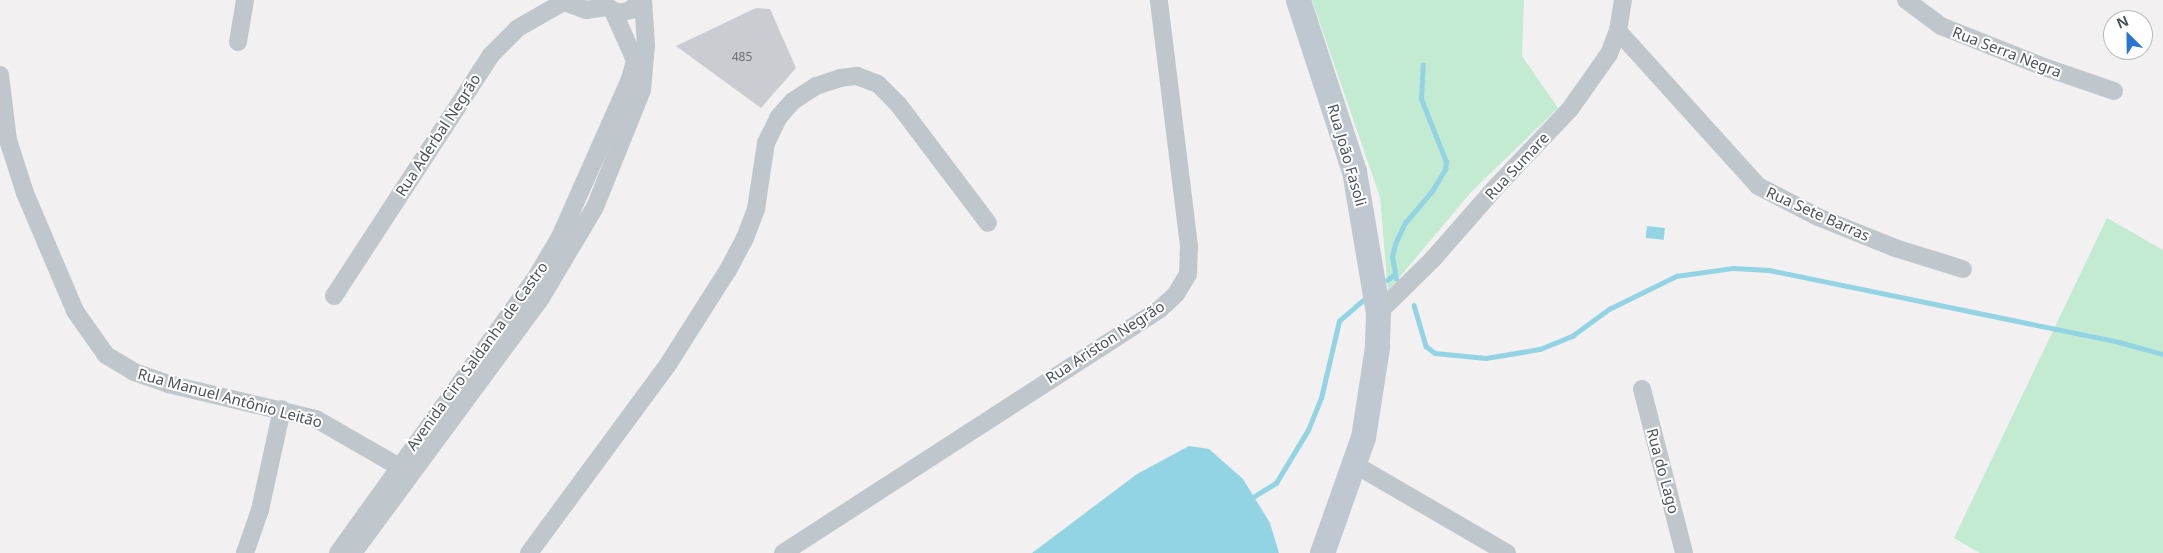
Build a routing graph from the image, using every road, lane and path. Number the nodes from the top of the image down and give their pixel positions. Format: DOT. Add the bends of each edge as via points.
graph roads {
  1 [pos="245,0"];
  2 [pos="642,0"];
  3 [pos="1158,0"];
  4 [pos="1298,0"];
  5 [pos="1623,0"];
  6 [pos="1906,0"];
  7 [pos="566,1"];
  8 [pos="608,6"];
  9 [pos="1618,31"];
  10 [pos="238,42"];
  11 [pos="0,75"];
  12 [pos="2114,91"];
  13 [pos="604,143"];
  14 [pos="621,149"];
  15 [pos="988,223"];
  16 [pos="1963,269"];
  17 [pos="334,296"];
  18 [pos="1378,313"];
  19 [pos="1642,389"];
  20 [pos="282,409"];
  21 [pos="1354,464"];
  22 [pos="405,469"];
  23 [pos="245,553"];
  24 [pos="338,553"];
  25 [pos="353,553"];
  26 [pos="529,553"];
  27 [pos="783,553"];
  28 [pos="1322,553"];
  29 [pos="1507,553"];
  30 [pos="1684,553"];
  1 -- 10 [label="street"];
  2 -- 8 [label="street" via="632,10"];
  2 -- 14 [label="street, Avenida Ciro Saldanha de Castro" via="646,60 642,90"];
  3 -- 27 [label="street, Rua Ariston Negrão" via="1189,246 1188,274 1176,294 1160,309"];
  4 -- 18 [label="main road, Rua João Fasoli" via="1354,171"];
  5 -- 9 [label="street, Rua Sumare"];
  6 -- 12 [label="street, Rua Serra Negra" via="1941,26"];
  7 -- 8 [label="street" via="586,10"];
  7 -- 17 [label="street, Rua Aderbal Negrão" via="518,28 491,55"];
  8 -- 13 [label="street, Avenida Ciro Saldanha de Castro" via="634,60 630,79"];
  9 -- 16 [label="street, Rua Sete Barras" via="1758,186 1809,212 1895,248"];
  9 -- 18 [label="street, Rua Sumare" via="1609,54 1570,110 1433,259"];
  11 -- 20 [label="street, Rua Manuel Antônio Leitão" via="8,140 25,193 62,282 92,339 106,355 134,372 168,384"];
  13 -- 14 [label="street"];
  13 -- 22 [label="street, Avenida Ciro Saldanha de Castro" via="560,237 535,279"];
  14 -- 22 [label="street, Avenida Ciro Saldanha de Castro" via="595,206 558,273"];
  15 -- 26 [label="street" via="898,104 878,84 857,76 840,78 816,86 793,100 778,118 766,143 756,209 728,270 667,366"];
  18 -- 21 [label="main road, Rua João Fasoli" via="1373,379 1363,437"];
  19 -- 30 [label="street, Rua do Lago"];
  20 -- 22 [label="street, Rua Manuel Antônio Leitão" via="316,419"];
  20 -- 23 [label="street" via="260,510"];
  21 -- 28 [label="main road, Rua João Fasoli"];
  21 -- 29 [label="street"];
  22 -- 24 [label="street, Avenida Ciro Saldanha de Castro"];
  22 -- 25 [label="street, Avenida Ciro Saldanha de Castro"];
}
